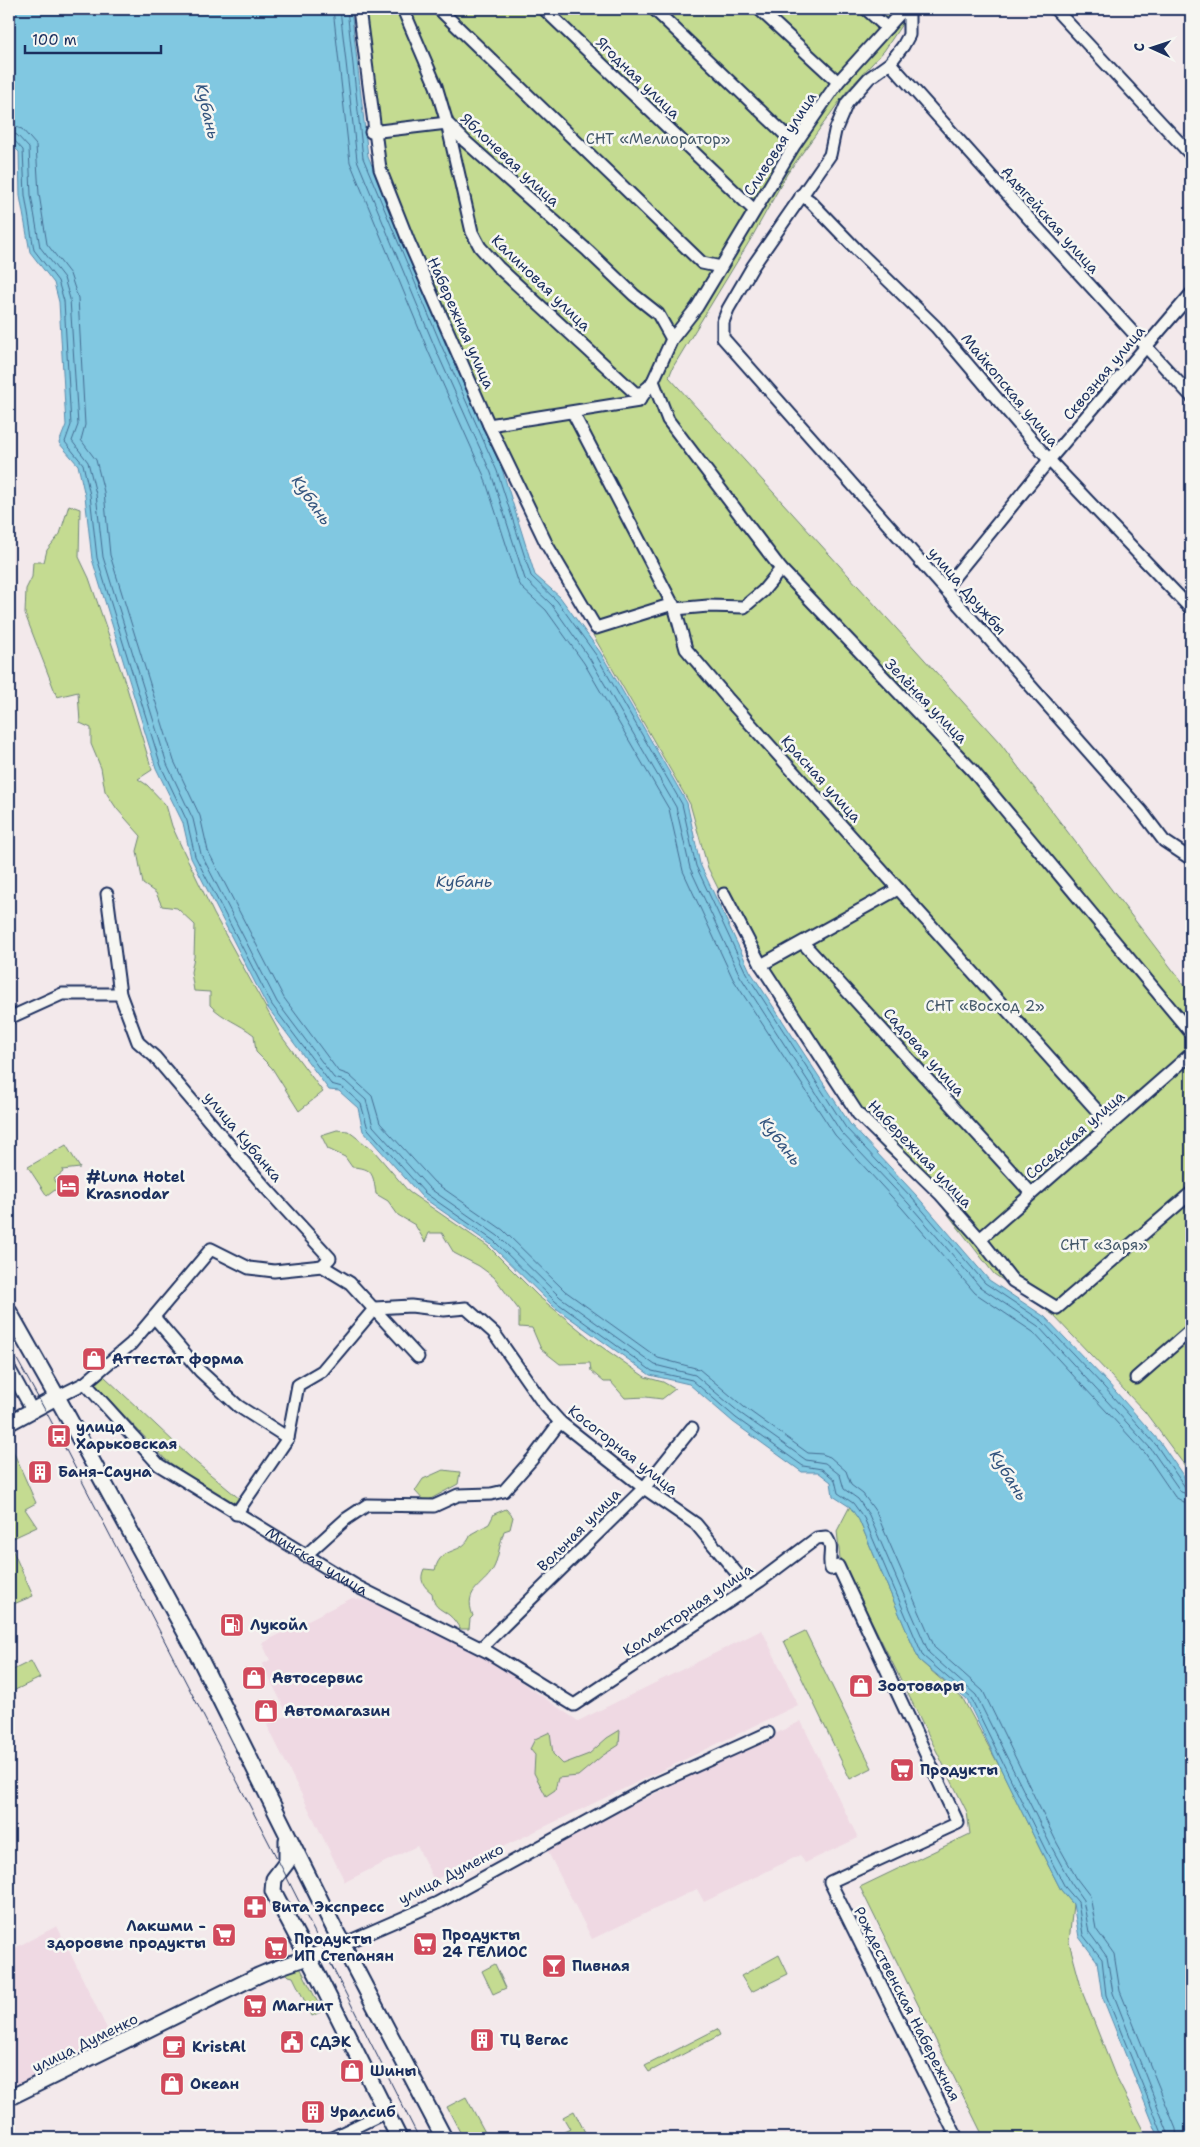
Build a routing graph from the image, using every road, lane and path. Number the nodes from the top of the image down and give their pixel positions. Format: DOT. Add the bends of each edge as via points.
graph roads {
  1 [pos="359,9"];
  2 [pos="403,9"];
  3 [pos="439,9"];
  4 [pos="544,9"];
  5 [pos="654,9"];
  6 [pos="759,9"];
  7 [pos="866,9"];
  8 [pos="904,9"];
  9 [pos="909,9"];
  10 [pos="1055,9"];
  11 [pos="887,28"];
  12 [pos="890,63"];
  13 [pos="838,82"];
  14 [pos="447,123"];
  15 [pos="373,132"];
  16 [pos="795,144"];
  17 [pos="1191,155"];
  18 [pos="801,195"];
  19 [pos="754,210"];
  20 [pos="721,267"];
  21 [pos="1191,294"];
  22 [pos="672,339"];
  23 [pos="1146,346"];
  24 [pos="653,381"];
  25 [pos="1191,396"];
  26 [pos="572,412"];
  27 [pos="489,425"];
  28 [pos="1049,460"];
  29 [pos="781,569"];
  30 [pos="945,588"];
  31 [pos="674,606"];
  32 [pos="1191,609"];
  33 [pos="1191,858"];
  34 [pos="898,889"];
  35 [pos="107,894"];
  36 [pos="724,894"];
  37 [pos="804,943"];
  38 [pos="761,965"];
  39 [pos="120,994"];
  40 [pos="9,1018"];
  41 [pos="1191,1033"];
  42 [pos="1191,1054"];
  43 [pos="1110,1125"];
  44 [pos="1031,1193"];
  45 [pos="1191,1193"];
  46 [pos="980,1239"];
  47 [pos="322,1266"];
  48 [pos="374,1308"];
  49 [pos="9,1312"];
  50 [pos="154,1317"];
  51 [pos="1191,1330"];
  52 [pos="418,1357"];
  53 [pos="9,1368"];
  54 [pos="1136,1378"];
  55 [pos="85,1383"];
  56 [pos="57,1397"];
  57 [pos="32,1410"];
  58 [pos="560,1422"];
  59 [pos="9,1423"];
  60 [pos="692,1428"];
  61 [pos="288,1438"];
  62 [pos="644,1488"];
  63 [pos="236,1514"];
  64 [pos="305,1556"];
  65 [pos="749,1588"];
  66 [pos="481,1648"];
  67 [pos="574,1705"];
  68 [pos="768,1733"];
  69 [pos="283,1824"];
  70 [pos="282,1868"];
  71 [pos="830,1882"];
  72 [pos="316,1892"];
  73 [pos="343,1944"];
  74 [pos="308,1957"];
  75 [pos="9,2098"];
  76 [pos="386,2112"];
  77 [pos="332,2138"];
  78 [pos="399,2138"];
  79 [pos="444,2138"];
  80 [pos="957,2138"];
  1 -- 15 [label="street, Набережная улица"];
  2 -- 14 [label="street, Калиновая улица" via="436,86"];
  3 -- 20 [label="street" via="702,263"];
  4 -- 19 [label="street, Ягодная улица"];
  5 -- 16 [label="street"];
  6 -- 13 [label="street"];
  7 -- 11 [label="street"];
  8 -- 11 [label="street, Сливовая улица"];
  9 -- 12 [label="street" via="909,35"];
  10 -- 17 [label="street"];
  11 -- 13 [label="street, Сливовая улица"];
  12 -- 18 [label="street" via="869,78 847,103 835,131 830,155"];
  12 -- 23 [label="street, Адыгейская улица"];
  13 -- 16 [label="street, Сливовая улица"];
  14 -- 15 [label="street, Яблоневая улица"];
  14 -- 22 [label="street, Яблоневая улица" via="658,314"];
  14 -- 24 [label="street, Калиновая улица" via="472,232 480,247 635,393 642,393"];
  15 -- 27 [label="street, Набережная улица" via="380,169 408,240"];
  16 -- 19 [label="street, Сливовая улица"];
  18 -- 28 [label="street, Майкопская улица" via="936,326"];
  18 -- 30 [label="street, улица Дружбы" via="728,310 723,322 723,338"];
  19 -- 20 [label="street, Сливовая улица"];
  20 -- 22 [label="street, Сливовая улица" via="697,307"];
  21 -- 23 [label="street, Сквозная улица"];
  22 -- 24 [label="street, Сливовая улица"];
  23 -- 25 [label="street, Адыгейская улица"];
  23 -- 28 [label="street, Сквозная улица"];
  24 -- 26 [label="street" via="639,400"];
  24 -- 29 [label="street, Зелёная улица" via="668,420"];
  26 -- 27 [label="street"];
  26 -- 31 [label="street, Красная улица"];
  27 -- 31 [label="street, Набережная улица" via="547,545 596,628"];
  28 -- 30 [label="street, Сквозная улица"];
  28 -- 32 [label="street, Майкопская улица"];
  29 -- 31 [label="street" via="744,607"];
  29 -- 41 [label="street, Зелёная улица" via="973,771"];
  30 -- 33 [label="street, улица Дружбы" via="1142,812 1164,842"];
  31 -- 34 [label="street, Красная улица" via="686,649"];
  34 -- 37 [label="street"];
  34 -- 43 [label="street, Красная улица"];
  35 -- 39 [label="street, улица Кубанка"];
  36 -- 38 [label="street, Набережная улица"];
  37 -- 38 [label="street"];
  37 -- 44 [label="street, Садовая улица"];
  38 -- 46 [label="street, Набережная улица" via="858,1114 941,1195"];
  39 -- 40 [label="street" via="62,994"];
  39 -- 47 [label="street, улица Кубанка" via="138,1042 330,1258"];
  42 -- 43 [label="street, Соседская улица"];
  43 -- 44 [label="street, Соседская улица"];
  44 -- 46 [label="street, Соседская улица"];
  45 -- 46 [label="street, Набережная улица" via="1057,1308 1014,1281"];
  47 -- 48 [label="street" via="350,1283"];
  47 -- 50 [label="street" via="274,1271 249,1268 211,1249"];
  48 -- 52 [label="street"];
  48 -- 58 [label="street, Косогорная улица" via="466,1308 494,1333"];
  48 -- 61 [label="street" via="322,1371 298,1384"];
  49 -- 56 [label="main road"];
  50 -- 55 [label="street" via="131,1344"];
  50 -- 61 [label="street" via="200,1371 238,1406"];
  51 -- 54 [label="street"];
  53 -- 57 [label="street"];
  55 -- 56 [label="street"];
  55 -- 63 [label="street, Минская улица" via="159,1465"];
  56 -- 57 [label="street"];
  56 -- 69 [label="main road" via="197,1653"];
  57 -- 59 [label="street"];
  58 -- 62 [label="street, Косогорная улица"];
  58 -- 64 [label="street" via="504,1491 458,1495 434,1506 367,1505 346,1519"];
  60 -- 62 [label="street, Вольная улица"];
  61 -- 63 [label="street"];
  62 -- 65 [label="street, Косогорная улица" via="696,1524"];
  62 -- 66 [label="street, Вольная улица"];
  63 -- 64 [label="street, Минская улица"];
  64 -- 66 [label="street, Минская улица" via="358,1587"];
  65 -- 67 [label="street, Коллекторная улица"];
  65 -- 71 [label="street, Коллекторная улица" via="817,1538 826,1537 830,1541 828,1562 831,1569 838,1566 958,1823"];
  66 -- 67 [label="street, Минская улица"];
  68 -- 73 [label="street, улица Думенко" via="651,1786 437,1903"];
  69 -- 70 [label="main road" via="289,1856"];
  69 -- 72 [label="main road"];
  70 -- 72 [label="main road" via="297,1870"];
  70 -- 74 [label="main road" via="274,1879 273,1891"];
  71 -- 80 [label="street, Рождественская Набережная"];
  72 -- 73 [label="main road"];
  73 -- 74 [label="street, улица Думенко"];
  73 -- 79 [label="main road"];
  74 -- 75 [label="street, улица Думенко" via="257,1976"];
  74 -- 76 [label="main road"];
  76 -- 77 [label="street"];
  76 -- 78 [label="main road"];
}
